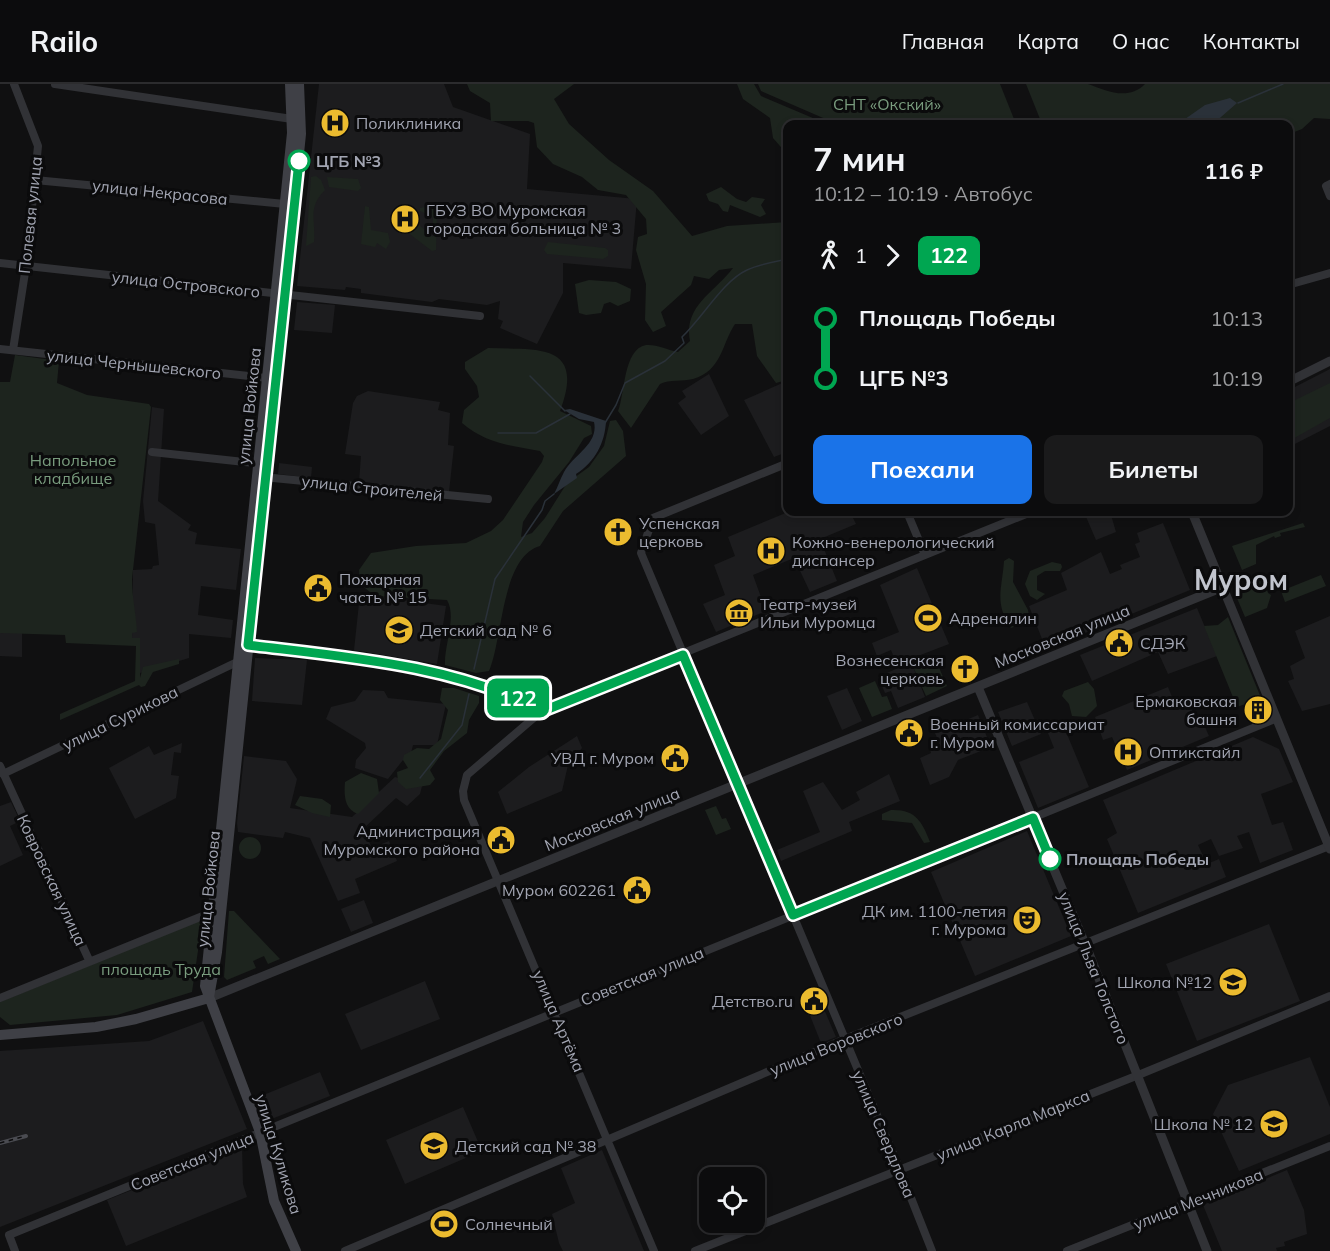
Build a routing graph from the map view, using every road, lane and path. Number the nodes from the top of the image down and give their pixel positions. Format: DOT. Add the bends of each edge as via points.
graph roads {
  1 [pos="14,84"];
  2 [pos="55,84"];
  3 [pos="290,84"];
  4 [pos="299,84"];
  5 [pos="292,119"];
  6 [pos="34,180"];
  7 [pos="1330,184"];
  8 [pos="1330,196"];
  9 [pos="285,204"];
  10 [pos="0,263"];
  11 [pos="26,266"];
  12 [pos="1330,273"];
  13 [pos="1293,284"];
  14 [pos="280,295"];
  15 [pos="480,316"];
  16 [pos="0,349"];
  17 [pos="13,351"];
  18 [pos="1330,361"];
  19 [pos="267,378"];
  20 [pos="1293,380"];
  21 [pos="152,452"];
  22 [pos="263,464"];
  23 [pos="783,465"];
  24 [pos="261,477"];
  25 [pos="488,500"];
  26 [pos="909,516"];
  27 [pos="1021,516"];
  28 [pos="1194,516"];
  29 [pos="925,555"];
  30 [pos="1223,587"];
  31 [pos="243,645"];
  32 [pos="683,655"];
  33 [pos="237,662"];
  34 [pos="978,687"];
  35 [pos="543,711"];
  36 [pos="1275,719"];
  37 [pos="2,770"];
  38 [pos="738,784"];
  39 [pos="1033,818"];
  40 [pos="1330,846"];
  41 [pos="499,881"];
  42 [pos="217,910"];
  43 [pos="793,915"];
  44 [pos="1086,944"];
  45 [pos="89,960"];
  46 [pos="1330,996"];
  47 [pos="209,998"];
  48 [pos="0,999"];
  49 [pos="555,1011"];
  50 [pos="0,1035"];
  51 [pos="845,1039"];
  52 [pos="1136,1076"];
  53 [pos="260,1132"];
  54 [pos="608,1138"];
  55 [pos="1330,1146"];
  56 [pos="900,1170"];
  57 [pos="1187,1204"];
  58 [pos="15,1251"];
  59 [pos="296,1251"];
  60 [pos="345,1251"];
  61 [pos="654,1251"];
  62 [pos="695,1251"];
  63 [pos="932,1251"];
  64 [pos="1067,1251"];
  65 [pos="1207,1251"];
  1 -- 6 [label="street, Полевая улица" via="38,146"];
  2 -- 5 [label="street"];
  3 -- 5 [label="main road, улица Войкова"];
  4 -- 14 [label="main road, улица Войкова" via="302,134"];
  5 -- 9 [label="main road, улица Войкова"];
  6 -- 9 [label="street, улица Некрасова"];
  6 -- 11 [label="street, Полевая улица"];
  7 -- 8 [label="street" via="1326,186"];
  9 -- 14 [label="main road, улица Войкова"];
  10 -- 11 [label="street, улица Островского"];
  11 -- 14 [label="street, улица Островского"];
  11 -- 17 [label="street, Полевая улица"];
  12 -- 13 [label="street"];
  14 -- 15 [label="street, улица Островского"];
  14 -- 19 [label="main road, улица Войкова"];
  14 -- 22 [label="main road, улица Войкова"];
  16 -- 17 [label="street, улица Чернышевского"];
  17 -- 19 [label="street, улица Чернышевского"];
  18 -- 20 [label="street"];
  19 -- 22 [label="main road, улица Войкова"];
  21 -- 22 [label="street"];
  22 -- 24 [label="main road, улица Войкова"];
  23 -- 32 [label="street, улица Свердлова" via="653,518 641,553"];
  24 -- 25 [label="street, улица Строителей"];
  24 -- 31 [label="main road, улица Войкова"];
  26 -- 29 [label="street"];
  27 -- 29 [label="street"];
  28 -- 30 [label="street"];
  29 -- 32 [label="street"];
  30 -- 34 [label="street, Московская улица"];
  30 -- 36 [label="street"];
  31 -- 33 [label="main road, улица Войкова"];
  31 -- 35 [label="street" via="402,667 495,690"];
  31 -- 42 [label="main road, улица Войкова"];
  32 -- 35 [label="street"];
  32 -- 38 [label="street, улица Свердлова"];
  33 -- 37 [label="street, улица Сурикова"];
  33 -- 42 [label="main road, улица Войкова"];
  34 -- 38 [label="street, Московская улица"];
  34 -- 39 [label="street, улица Льва Толстого"];
  35 -- 41 [label="street, улица Артёма" via="467,775 463,791"];
  36 -- 39 [label="street, Советская улица"];
  36 -- 40 [label="street"];
  37 -- 45 [label="street, Ковровская улица"];
  38 -- 41 [label="street, Московская улица"];
  38 -- 43 [label="street, улица Свердлова"];
  39 -- 43 [label="street, Советская улица"];
  39 -- 44 [label="street, улица Льва Толстого"];
  40 -- 44 [label="street, улица Воровского"];
  41 -- 47 [label="street, Московская улица"];
  41 -- 49 [label="street, улица Артёма"];
  42 -- 45 [label="street"];
  42 -- 47 [label="main road, улица Войкова"];
  43 -- 49 [label="street, Советская улица"];
  43 -- 51 [label="street, улица Свердлова"];
  44 -- 51 [label="street, улица Воровского"];
  44 -- 52 [label="street, улица Льва Толстого"];
  45 -- 48 [label="street"];
  46 -- 52 [label="street, улица Карла Маркса"];
  47 -- 50 [label="main road, Московская улица" via="96,1027"];
  47 -- 53 [label="main road, улица Куликова"];
  49 -- 53 [label="street, Советская улица"];
  49 -- 54 [label="street, улица Артёма"];
  51 -- 54 [label="street, улица Воровского"];
  51 -- 56 [label="street, улица Свердлова"];
  52 -- 56 [label="street, улица Карла Маркса"];
  52 -- 57 [label="street, улица Льва Толстого"];
  53 -- 58 [label="street, Советская улица" via="9,1235"];
  53 -- 59 [label="main road, улица Куликова" via="274,1201"];
  54 -- 60 [label="street, улица Воровского"];
  54 -- 61 [label="street, улица Артёма"];
  55 -- 57 [label="street, улица Мечникова"];
  56 -- 62 [label="street, улица Карла Маркса"];
  56 -- 63 [label="street, улица Свердлова"];
  57 -- 64 [label="street, улица Мечникова"];
  57 -- 65 [label="street, улица Льва Толстого"];
}
